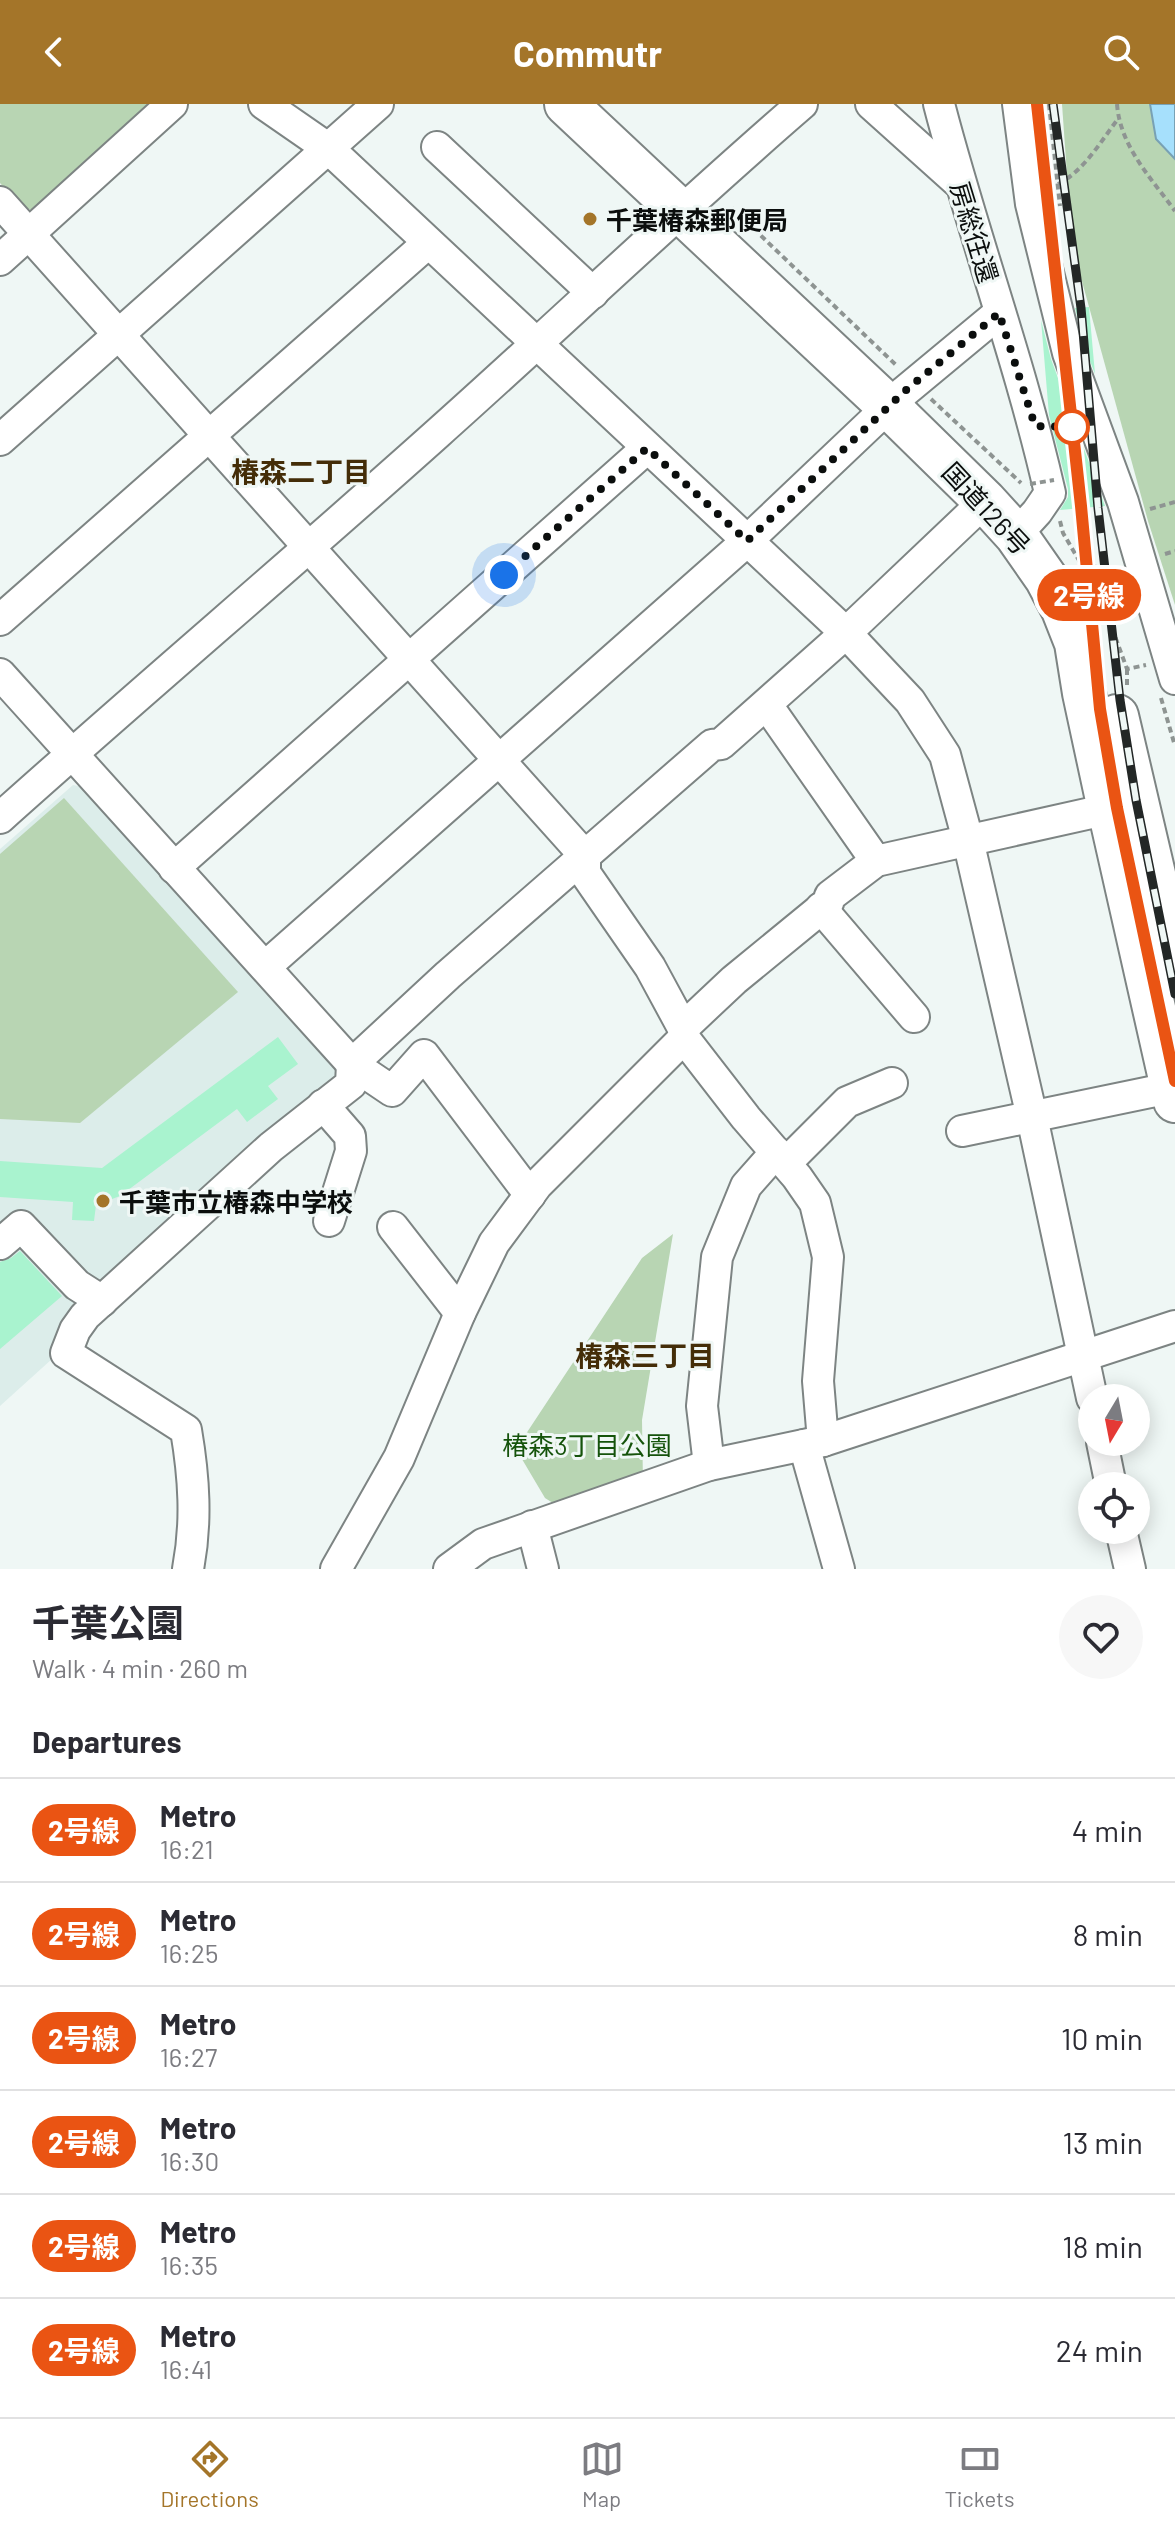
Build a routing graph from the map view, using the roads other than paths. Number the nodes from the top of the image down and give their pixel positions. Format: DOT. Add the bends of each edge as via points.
graph roads {
  1 [pos="172,104"];
  2 [pos="265,104"];
  3 [pos="378,104"];
  4 [pos="566,104"];
  5 [pos="595,104"];
  6 [pos="871,104"];
  7 [pos="939,104"];
  8 [pos="1018,104"];
  9 [pos="782,110"];
  10 [pos="437,147"];
  11 [pos="329,149"];
  12 [pos="959,183"];
  13 [pos="0,202"];
  14 [pos="703,205"];
  15 [pos="29,233"];
  16 [pos="428,243"];
  17 [pos="0,260"];
  18 [pos="593,293"];
  19 [pos="999,313"];
  20 [pos="119,335"];
  21 [pos="537,344"];
  22 [pos="903,394"];
  23 [pos="209,438"];
  24 [pos="0,440"];
  25 [pos="647,448"];
  26 [pos="985,501"];
  27 [pos="1032,509"];
  28 [pos="747,541"];
  29 [pos="308,549"];
  30 [pos="0,620"];
  31 [pos="846,633"];
  32 [pos="408,660"];
  33 [pos="0,674"];
  34 [pos="1162,678"];
  35 [pos="767,705"];
  36 [pos="72,754"];
  37 [pos="499,761"];
  38 [pos="1109,809"];
  39 [pos="0,818"];
  40 [pos="968,840"];
  41 [pos="585,856"];
  42 [pos="876,861"];
  43 [pos="174,868"];
  44 [pos="821,908"];
  45 [pos="1175,964"];
  46 [pos="265,967"];
  47 [pos="914,1017"];
  48 [pos="683,1033"];
  49 [pos="352,1064"];
  50 [pos="892,1083"];
  51 [pos="1174,1092"];
  52 [pos="323,1105"];
  53 [pos="1032,1117"];
  54 [pos="962,1131"];
  55 [pos="781,1157"];
  56 [pos="530,1195"];
  57 [pos="329,1221"];
  58 [pos="393,1227"];
  59 [pos="0,1244"];
  60 [pos="102,1301"];
  61 [pos="460,1313"];
  62 [pos="1175,1326"];
  63 [pos="1083,1356"];
  64 [pos="1089,1384"];
  65 [pos="814,1443"];
  66 [pos="709,1465"];
  67 [pos="532,1526"];
  68 [pos="1124,1544"];
  69 [pos="188,1569"];
  70 [pos="336,1569"];
  71 [pos="449,1569"];
  72 [pos="543,1569"];
  73 [pos="839,1569"];
  74 [pos="1130,1569"];
  1 -- 15 [label="street"];
  2 -- 11 [label="street"];
  3 -- 11 [label="street"];
  4 -- 14 [label="highway, 国道126号"];
  5 -- 14 [label="highway, 国道126号"];
  6 -- 12 [label="street"];
  7 -- 12 [label="street, 房総往還"];
  8 -- 34 [label="street" via="1031,204 1068,353 1123,502"];
  9 -- 14 [label="street"];
  10 -- 18 [label="street"];
  11 -- 16 [label="street"];
  11 -- 20 [label="street"];
  12 -- 19 [label="street, 房総往還"];
  13 -- 15 [label="street"];
  14 -- 18 [label="street"];
  14 -- 22 [label="highway, 国道126号"];
  15 -- 17 [label="street"];
  15 -- 20 [label="street"];
  16 -- 21 [label="street"];
  16 -- 23 [label="street"];
  18 -- 21 [label="street"];
  19 -- 22 [label="street"];
  19 -- 27 [label="street, 房総往還" via="1050,493"];
  20 -- 23 [label="street"];
  20 -- 24 [label="street"];
  21 -- 25 [label="street"];
  21 -- 29 [label="street"];
  22 -- 26 [label="highway, 国道126号"];
  22 -- 27 [label="highway, 国道126号"];
  22 -- 28 [label="street"];
  23 -- 29 [label="street"];
  23 -- 30 [label="street"];
  25 -- 28 [label="street"];
  25 -- 32 [label="street"];
  26 -- 27 [label="highway, 国道126号"];
  26 -- 31 [label="street"];
  27 -- 38 [label="highway, 国道126号" via="1046,578 1076,643"];
  27 -- 45 [label="highway, 国道126号" via="1090,611"];
  28 -- 31 [label="street"];
  28 -- 37 [label="street"];
  29 -- 32 [label="street"];
  29 -- 36 [label="street"];
  31 -- 35 [label="street"];
  31 -- 40 [label="street" via="910,701 945,755"];
  32 -- 37 [label="street"];
  32 -- 43 [label="street"];
  33 -- 36 [label="street"];
  35 -- 41 [label="street" via="721,744 712,745"];
  35 -- 42 [label="street"];
  36 -- 39 [label="street"];
  36 -- 43 [label="street"];
  37 -- 41 [label="street"];
  37 -- 46 [label="street"];
  38 -- 40 [label="street"];
  38 -- 51 [label="highway, 国道126号"];
  40 -- 42 [label="street"];
  40 -- 53 [label="street"];
  41 -- 48 [label="street" via="585,873 650,967"];
  41 -- 49 [label="street"];
  42 -- 44 [label="street"];
  43 -- 46 [label="street"];
  44 -- 47 [label="street"];
  44 -- 48 [label="street" via="734,980"];
  46 -- 49 [label="street"];
  48 -- 55 [label="street"];
  48 -- 56 [label="street"];
  49 -- 52 [label="street" via="351,1084"];
  49 -- 56 [label="street" via="392,1091 424,1055"];
  50 -- 55 [label="street" via="847,1102"];
  51 -- 53 [label="street"];
  52 -- 57 [label="street" via="350,1136 351,1151"];
  52 -- 60 [label="street"];
  53 -- 54 [label="street"];
  53 -- 63 [label="street"];
  55 -- 65 [label="street" via="815,1203 828,1257"];
  55 -- 66 [label="street" via="746,1186 717,1257 702,1406"];
  56 -- 61 [label="street" via="494,1243"];
  58 -- 61 [label="street"];
  59 -- 60 [label="street" via="21,1226 77,1285"];
  60 -- 69 [label="street" via="75,1330 66,1353 186,1430 195,1503"];
  61 -- 70 [label="street" via="399,1458"];
  62 -- 63 [label="street"];
  63 -- 64 [label="street"];
  63 -- 65 [label="street"];
  65 -- 66 [label="street"];
  65 -- 73 [label="street"];
  66 -- 67 [label="street"];
  67 -- 71 [label="street" via="483,1544"];
  67 -- 72 [label="street"];
  68 -- 74 [label="street"];
}
